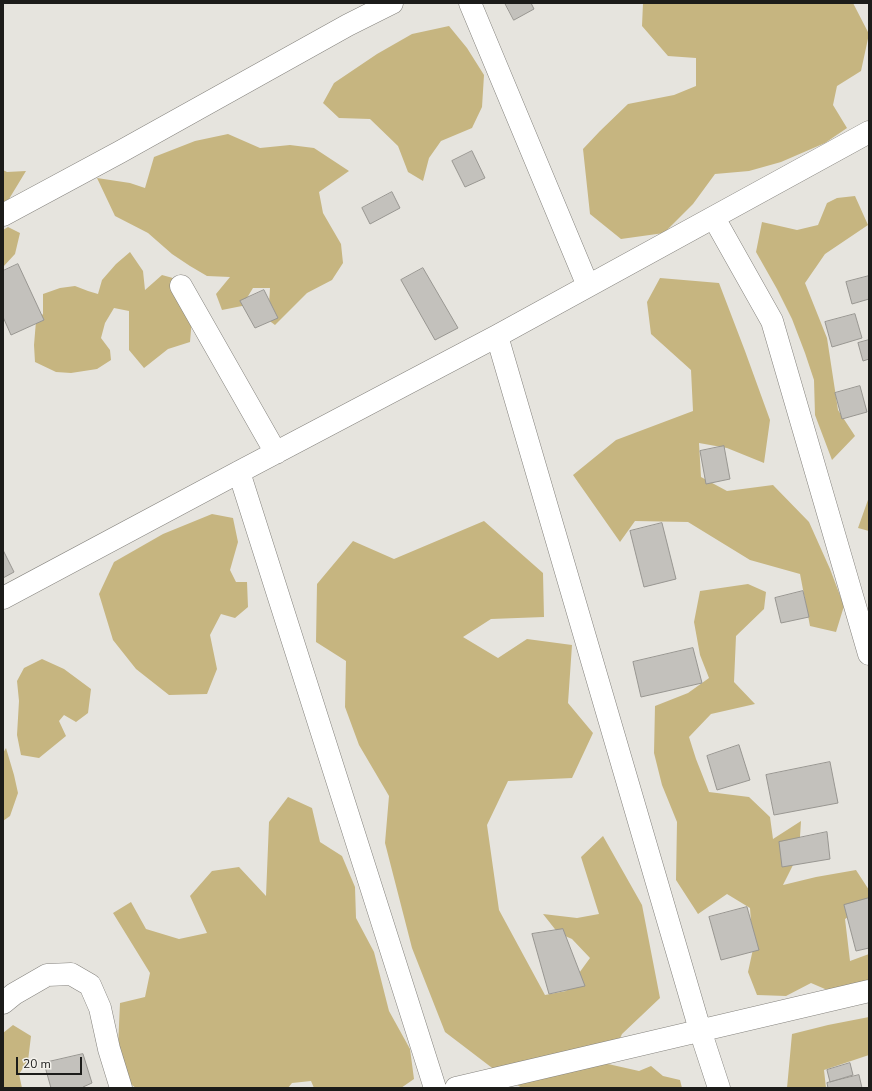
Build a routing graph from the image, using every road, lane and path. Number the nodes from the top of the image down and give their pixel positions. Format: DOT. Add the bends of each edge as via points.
graph roads {
  1 [pos="392,3"];
  2 [pos="470,3"];
  3 [pos="869,132"];
  4 [pos="3,215"];
  5 [pos="714,218"];
  6 [pos="181,286"];
  7 [pos="588,286"];
  8 [pos="497,336"];
  9 [pos="276,452"];
  10 [pos="239,472"];
  11 [pos="3,598"];
  12 [pos="869,654"];
  13 [pos="869,991"];
  14 [pos="3,1003"];
  15 [pos="700,1030"];
  16 [pos="121,1088"];
  17 [pos="436,1088"];
  18 [pos="456,1088"];
  19 [pos="719,1088"];
  1 -- 4 [label="street"];
  2 -- 7 [label="street"];
  3 -- 5 [label="street"];
  5 -- 7 [label="street"];
  5 -- 12 [label="street" via="772,321"];
  6 -- 9 [label="street"];
  7 -- 8 [label="street"];
  8 -- 9 [label="street"];
  8 -- 15 [label="street"];
  9 -- 10 [label="street"];
  10 -- 11 [label="street"];
  10 -- 17 [label="street"];
  13 -- 15 [label="street"];
  14 -- 16 [label="street" via="47,975 72,974 90,985 100,1008"];
  15 -- 18 [label="street"];
  15 -- 19 [label="street"];
}
